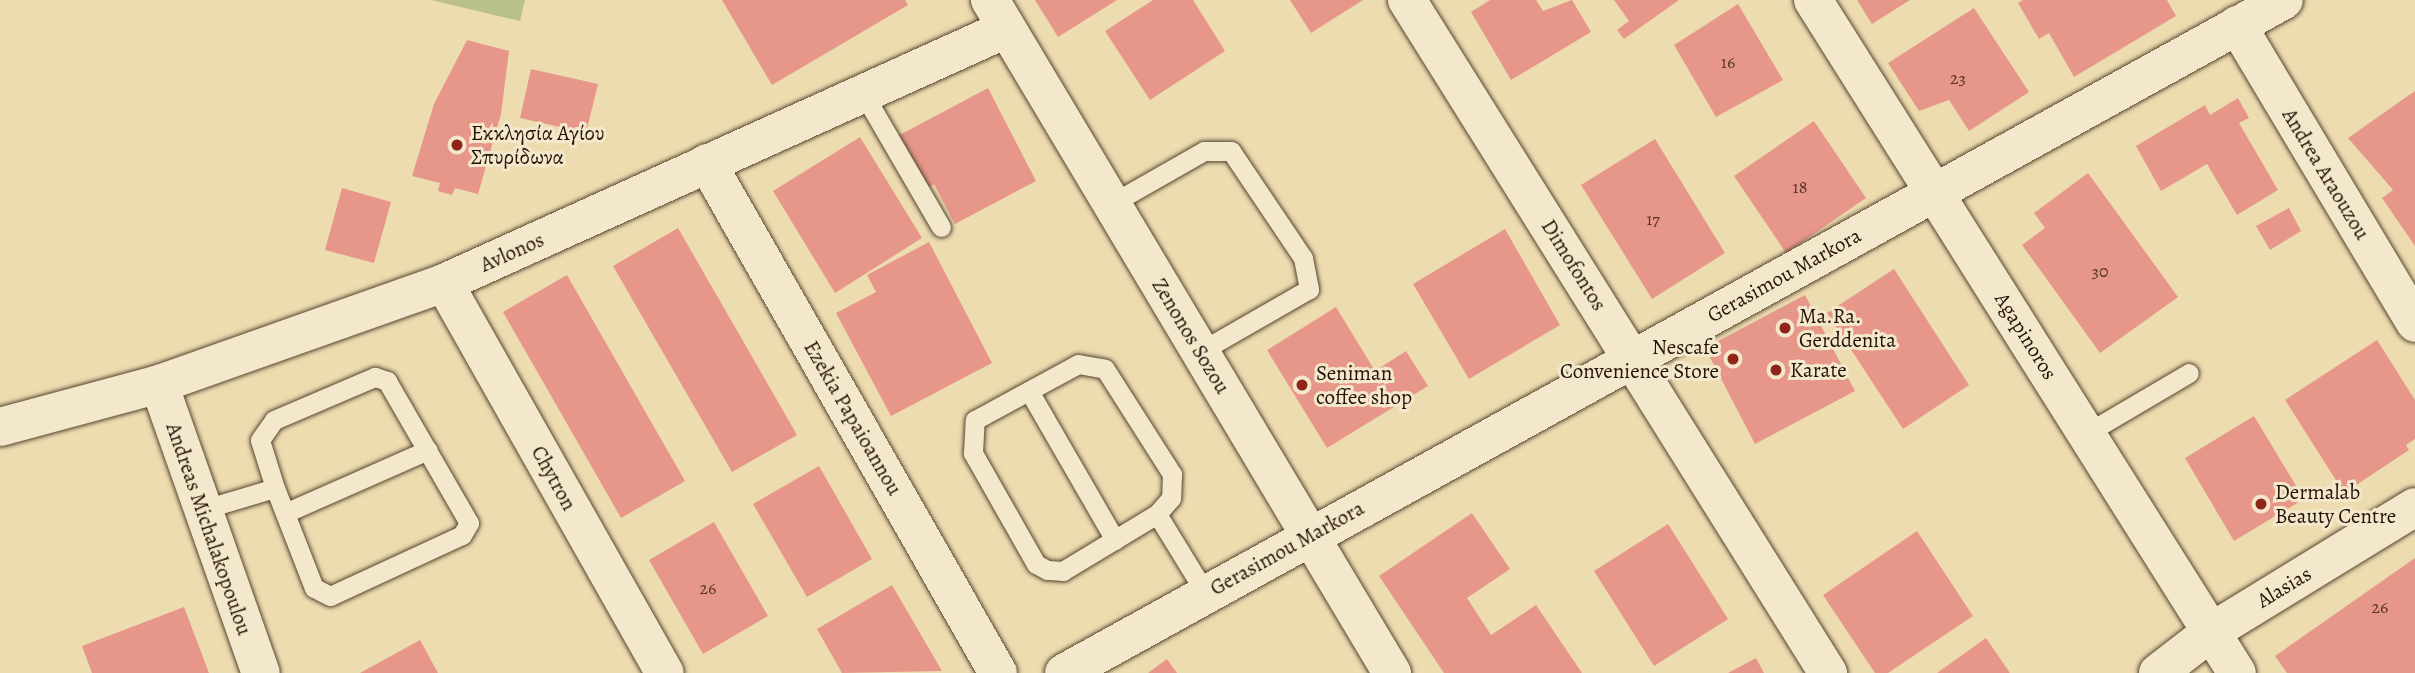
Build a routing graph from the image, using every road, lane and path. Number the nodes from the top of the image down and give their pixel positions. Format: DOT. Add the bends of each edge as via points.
graph roads {
  1 [pos="1407,0"];
  2 [pos="1813,0"];
  3 [pos="2274,2"];
  4 [pos="998,15"];
  5 [pos="2237,25"];
  6 [pos="863,93"];
  7 [pos="707,163"];
  8 [pos="1936,192"];
  9 [pos="1111,204"];
  10 [pos="941,227"];
  11 [pos="444,283"];
  12 [pos="2415,323"];
  13 [pos="1201,351"];
  14 [pos="1633,359"];
  15 [pos="2189,373"];
  16 [pos="159,384"];
  17 [pos="1029,391"];
  18 [pos="0,427"];
  19 [pos="2087,433"];
  20 [pos="428,450"];
  21 [pos="275,488"];
  22 [pos="2415,507"];
  23 [pos="201,510"];
  24 [pos="285,513"];
  25 [pos="1157,514"];
  26 [pos="1309,536"];
  27 [pos="1115,540"];
  28 [pos="1206,594"];
  29 [pos="2211,632"];
  30 [pos="261,673"];
  31 [pos="665,673"];
  32 [pos="998,673"];
  33 [pos="1064,673"];
  34 [pos="1392,673"];
  35 [pos="1828,673"];
  36 [pos="2158,673"];
  37 [pos="2237,673"];
  1 -- 14 [label="street, Dimofontos"];
  2 -- 8 [label="street, Agapinoros"];
  3 -- 5 [label="street, Gerasimou Markora"];
  4 -- 6 [label="street, Avlonos"];
  4 -- 9 [label="street, Zenonos Sozou"];
  5 -- 8 [label="street, Gerasimou Markora"];
  5 -- 12 [label="street, Andrea Araouzou"];
  6 -- 7 [label="street, Avlonos"];
  6 -- 10 [label="lane"];
  7 -- 11 [label="street, Avlonos"];
  7 -- 32 [label="street, Ezekia Papaioannou"];
  8 -- 14 [label="street, Gerasimou Markora"];
  8 -- 19 [label="street, Agapinoros"];
  9 -- 13 [label="street, Zenonos Sozou"];
  9 -- 13 [label="lane" via="1204,151 1231,150 1303,258 1309,289"];
  11 -- 16 [label="street, Avlonos"];
  11 -- 31 [label="street, Chytron"];
  13 -- 26 [label="street, Zenonos Sozou"];
  14 -- 26 [label="street, Gerasimou Markora"];
  14 -- 35 [label="street, Dimofontos"];
  15 -- 19 [label="lane"];
  16 -- 18 [label="street, Avlonos"];
  16 -- 23 [label="street, Andreas Michalakopoulou"];
  17 -- 25 [label="lane" via="1078,364 1105,369 1172,474 1171,499"];
  17 -- 27 [label="lane"];
  17 -- 27 [label="lane" via="975,421 970,437 973,453 1036,564 1063,571"];
  19 -- 29 [label="street, Agapinoros"];
  20 -- 21 [label="lane" via="387,381 360,379 266,429 260,440"];
  20 -- 24 [label="lane"];
  20 -- 24 [label="lane" via="468,513 461,535 330,596 314,588"];
  21 -- 23 [label="lane"];
  21 -- 24 [label="lane"];
  22 -- 29 [label="street, Alasias"];
  23 -- 30 [label="street, Andreas Michalakopoulou"];
  25 -- 27 [label="lane"];
  25 -- 28 [label="lane"];
  26 -- 28 [label="street, Gerasimou Markora"];
  26 -- 34 [label="street, Zenonos Sozou"];
  28 -- 33 [label="street, Gerasimou Markora"];
  29 -- 36 [label="street, Alasias"];
  29 -- 37 [label="street, Agapinoros"];
}
